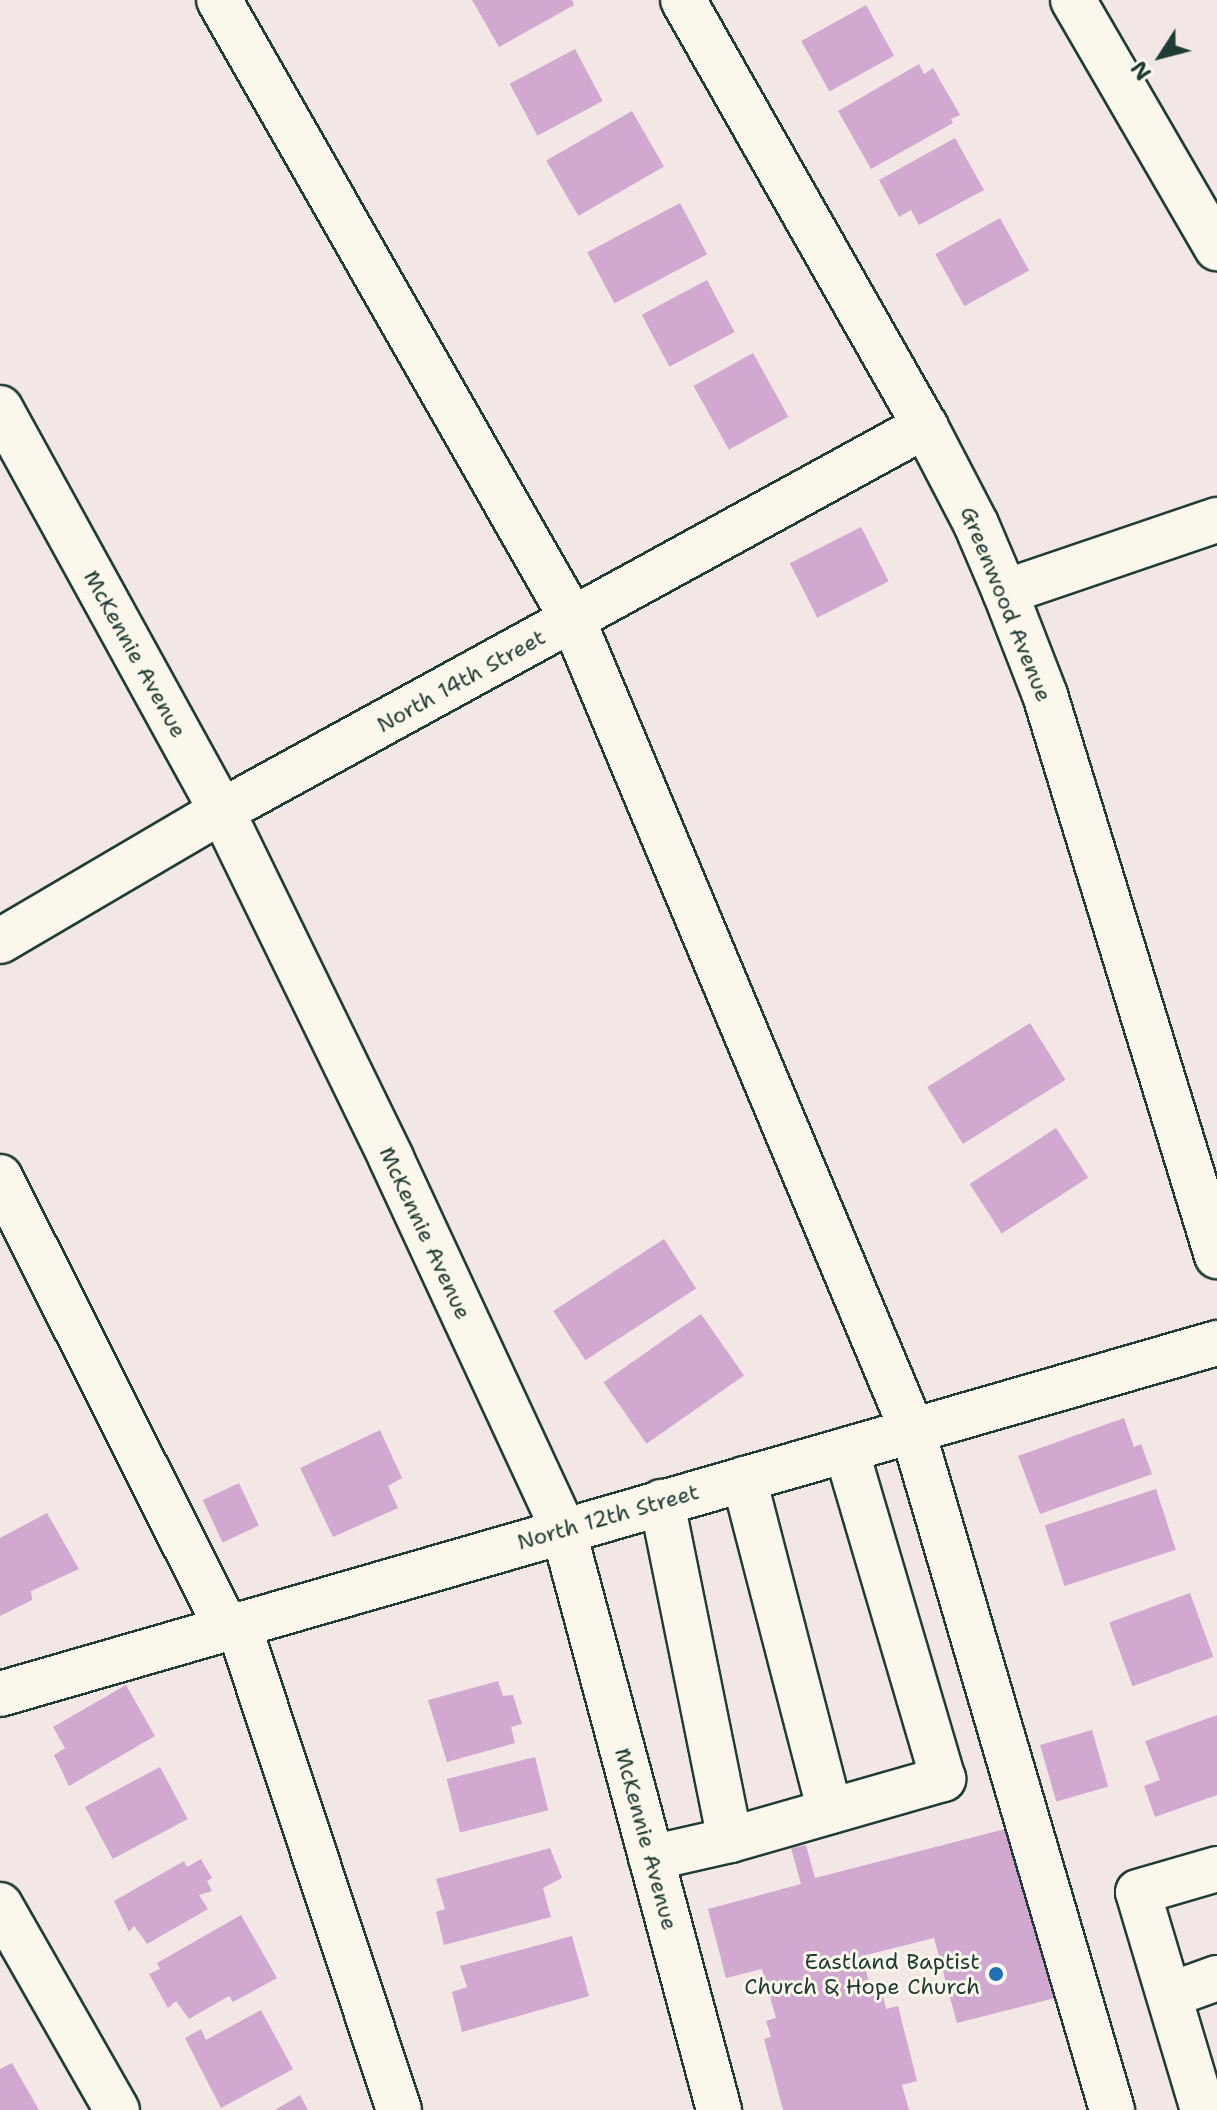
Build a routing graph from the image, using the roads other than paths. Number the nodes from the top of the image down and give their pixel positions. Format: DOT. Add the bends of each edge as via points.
graph roads {
  1 [pos="219,0"];
  2 [pos="683,0"];
  3 [pos="1073,0"];
  4 [pos="1217,248"];
  5 [pos="0,408"];
  6 [pos="925,426"];
  7 [pos="1217,520"];
  8 [pos="1005,592"];
  9 [pos="573,620"];
  10 [pos="222,811"];
  11 [pos="0,941"];
  12 [pos="0,1177"];
  13 [pos="1217,1256"];
  14 [pos="1217,1343"];
  15 [pos="913,1432"];
  16 [pos="846,1450"];
  17 [pos="744,1479"];
  18 [pos="662,1502"];
  19 [pos="563,1529"];
  20 [pos="232,1626"];
  21 [pos="0,1694"];
  22 [pos="830,1811"];
  23 [pos="730,1840"];
  24 [pos="651,1858"];
  25 [pos="1216,1872"];
  26 [pos="0,1905"];
  27 [pos="1217,1978"];
  28 [pos="1170,1995"];
  29 [pos="1202,2056"];
  30 [pos="117,2110"];
  31 [pos="399,2110"];
  32 [pos="719,2110"];
  33 [pos="1112,2110"];
  34 [pos="1203,2110"];
  1 -- 9 [label="street"];
  2 -- 6 [label="street, Greenwood Avenue"];
  3 -- 4 [label="street"];
  5 -- 10 [label="street, McKennie Avenue"];
  6 -- 8 [label="street, Greenwood Avenue"];
  6 -- 9 [label="street, North 14th Street"];
  7 -- 8 [label="street"];
  8 -- 13 [label="street, Greenwood Avenue" via="1045,695"];
  9 -- 10 [label="street, North 14th Street"];
  9 -- 15 [label="street"];
  10 -- 11 [label="street, North 14th Street"];
  10 -- 19 [label="street, McKennie Avenue"];
  12 -- 20 [label="street"];
  14 -- 15 [label="street, North 12th Street"];
  15 -- 16 [label="street, North 12th Street"];
  15 -- 33 [label="street"];
  16 -- 17 [label="street, North 12th Street"];
  16 -- 22 [label="street" via="943,1779"];
  17 -- 18 [label="street, North 12th Street"];
  17 -- 22 [label="street"];
  18 -- 19 [label="street, North 12th Street"];
  18 -- 23 [label="street"];
  19 -- 20 [label="street, North 12th Street"];
  19 -- 24 [label="street, McKennie Avenue"];
  20 -- 21 [label="street, North 12th Street"];
  20 -- 31 [label="street"];
  22 -- 23 [label="street"];
  23 -- 24 [label="street"];
  24 -- 32 [label="street, McKennie Avenue"];
  25 -- 28 [label="street" via="1138,1892"];
  26 -- 30 [label="street"];
  27 -- 28 [label="street"];
  28 -- 29 [label="street"];
  29 -- 34 [label="street"];
}
